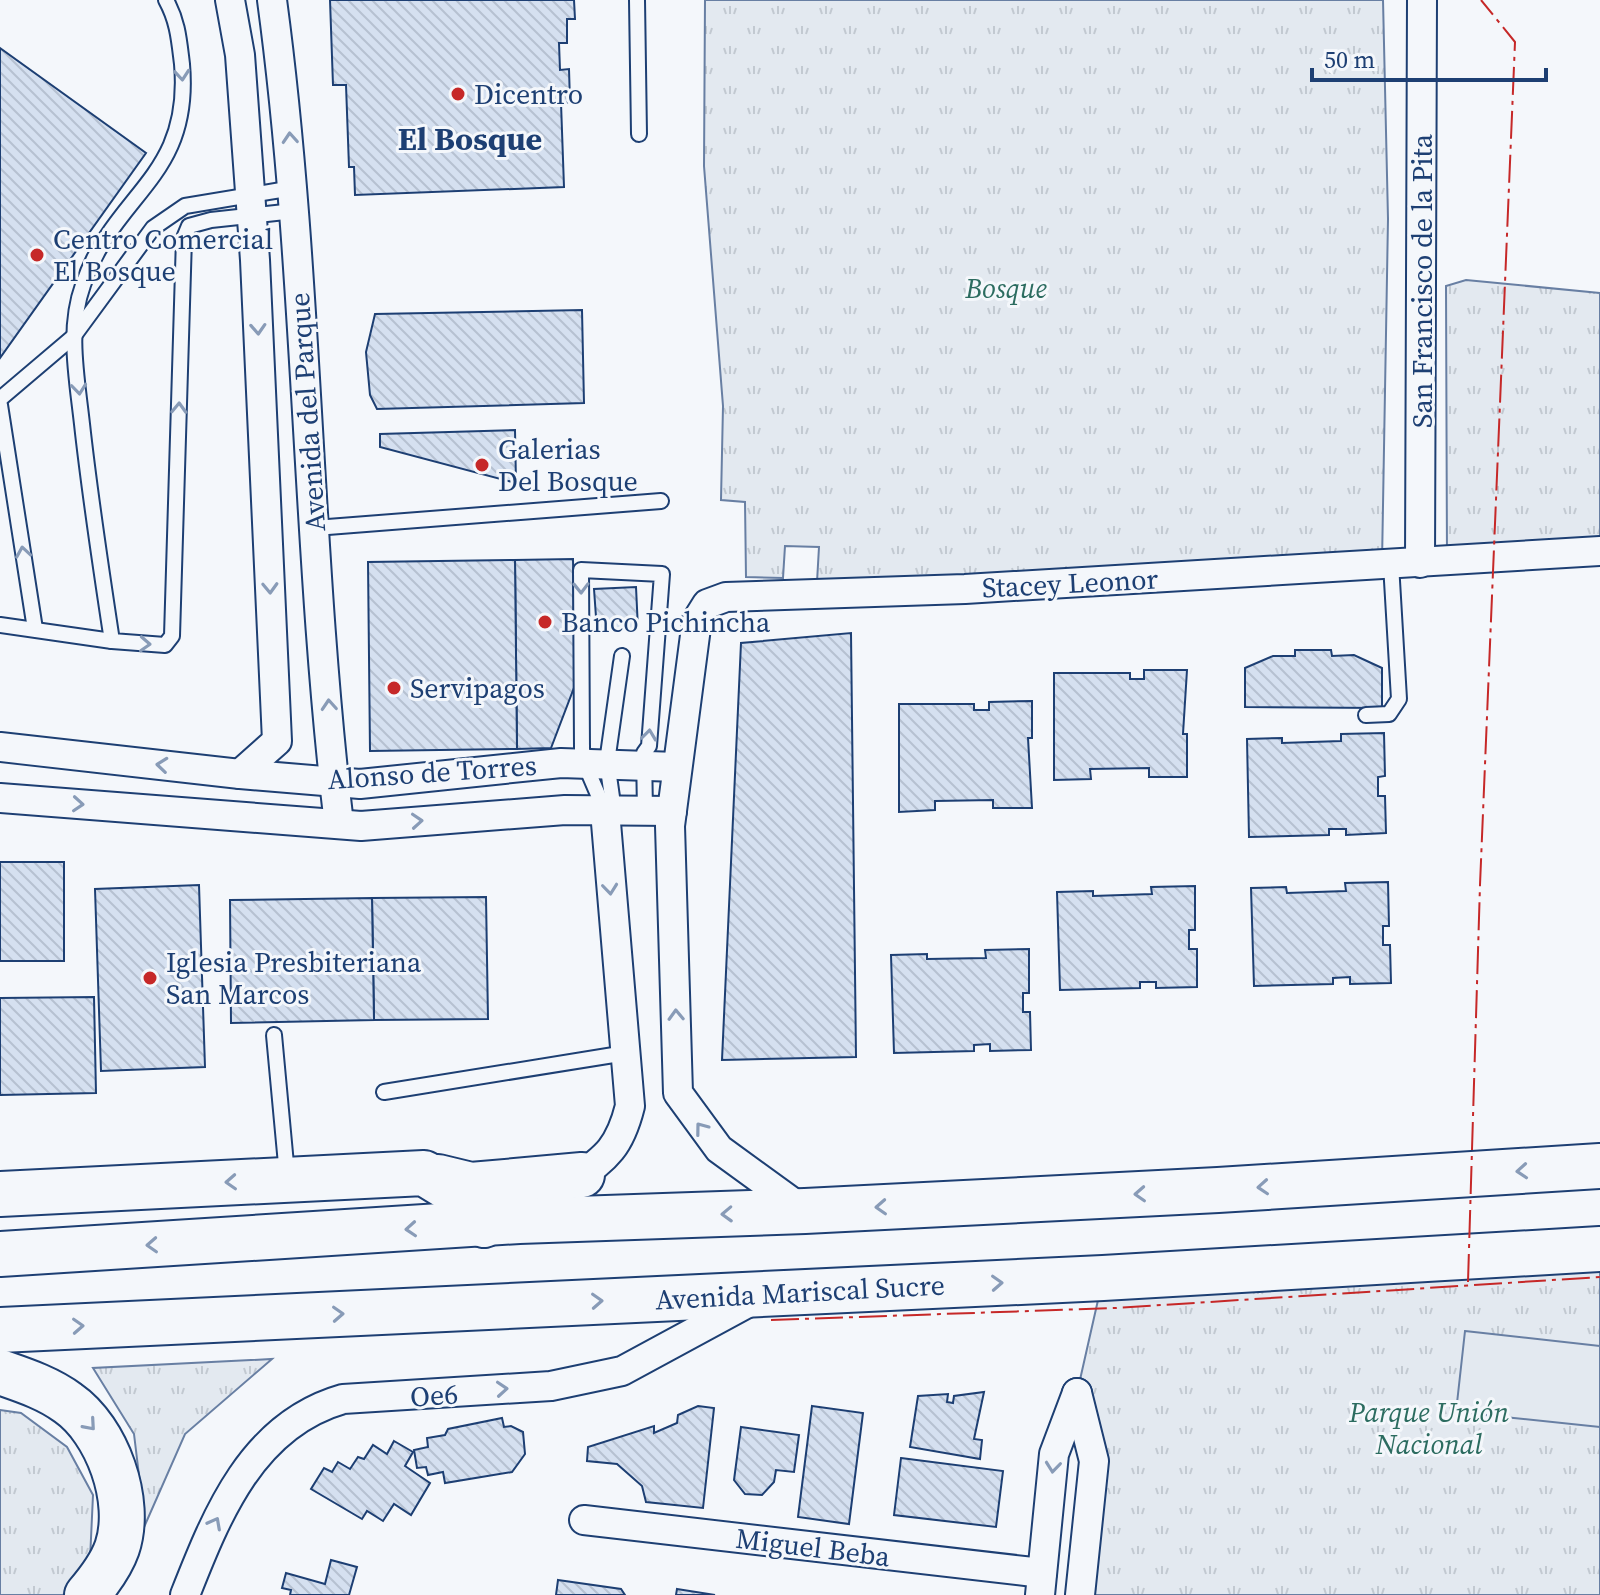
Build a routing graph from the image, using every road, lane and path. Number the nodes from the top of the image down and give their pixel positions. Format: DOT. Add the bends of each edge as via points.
graph roads {
  1 [pos="166,0"];
  2 [pos="230,0"];
  3 [pos="272,0"];
  4 [pos="637,0"];
  5 [pos="1422,0"];
  6 [pos="639,134"];
  7 [pos="294,200"];
  8 [pos="251,205"];
  9 [pos="73,337"];
  10 [pos="0,402"];
  11 [pos="661,501"];
  12 [pos="315,528"];
  13 [pos="1600,551"];
  14 [pos="1420,563"];
  15 [pos="1391,564"];
  16 [pos="0,625"];
  17 [pos="35,629"];
  18 [pos="112,641"];
  19 [pos="622,656"];
  20 [pos="1366,715"];
  21 [pos="0,747"];
  22 [pos="595,762"];
  23 [pos="643,765"];
  24 [pos="677,767"];
  25 [pos="240,774"];
  26 [pos="334,783"];
  27 [pos="0,798"];
  28 [pos="609,811"];
  29 [pos="658,811"];
  30 [pos="339,824"];
  31 [pos="274,1035"];
  32 [pos="626,1053"];
  33 [pos="384,1092"];
  34 [pos="1600,1166"];
  35 [pos="424,1173"];
  36 [pos="582,1175"];
  37 [pos="287,1179"];
  38 [pos="0,1194"];
  39 [pos="805,1211"];
  40 [pos="502,1223"];
  41 [pos="1600,1249"];
  42 [pos="0,1254"];
  43 [pos="766,1293"];
  44 [pos="0,1330"];
  45 [pos="0,1372"];
  46 [pos="584,1520"];
  47 [pos="1041,1584"];
  48 [pos="87,1595"];
  49 [pos="185,1595"];
  50 [pos="1080,1595"];
  1 -- 9 [label="lane, one-way" via="178,22 184,87 178,132 168,158 105,238 82,286"];
  2 -- 8 [label="street, Avenida del Parque" via="240,55"];
  7 -- 3 [label="street, Avenida del Parque, one-way"];
  4 -- 6 [label="lane"];
  5 -- 14 [label="street, San Francisco de la Pita"];
  7 -- 8 [label="lane"];
  7 -- 8 [label="lane"];
  7 -- 12 [label="street, Avenida del Parque"];
  8 -- 9 [label="lane" via="185,206 153,228"];
  18 -- 8 [label="lane, one-way" via="165,645 172,636 184,238 189,226"];
  8 -- 25 [label="street, Avenida del Parque, one-way" via="277,741"];
  9 -- 10 [label="lane"];
  9 -- 18 [label="lane, one-way"];
  17 -- 10 [label="lane, one-way"];
  11 -- 12 [label="lane"];
  26 -- 12 [label="street, Avenida del Parque, one-way"];
  13 -- 14 [label="street, Stacey Leonor"];
  14 -- 15 [label="street, Stacey Leonor"];
  15 -- 20 [label="lane" via="1399,699 1389,714"];
  15 -- 24 [label="street, Stacey Leonor" via="726,597 707,604 697,620"];
  16 -- 17 [label="lane"];
  17 -- 18 [label="lane"];
  19 -- 22 [label="lane"];
  25 -- 21 [label="street, Alonso de Torres, one-way"];
  22 -- 23 [label="street, Alonso de Torres"];
  23 -- 22 [label="lane, one-way" via="649,746 662,574 617,570 581,570"];
  22 -- 26 [label="street, Alonso de Torres"];
  22 -- 28 [label="lane"];
  22 -- 28 [label="lane"];
  23 -- 24 [label="street, Alonso de Torres"];
  23 -- 29 [label="lane"];
  24 -- 29 [label="street"];
  25 -- 26 [label="street, Alonso de Torres"];
  26 -- 30 [label="street, Avenida del Parque"];
  27 -- 30 [label="street, Alonso de Torres, one-way"];
  28 -- 29 [label="street, Alonso de Torres"];
  30 -- 28 [label="street, Alonso de Torres, one-way"];
  28 -- 32 [label="street, one-way"];
  39 -- 29 [label="street, one-way" via="719,1149 678,1093"];
  31 -- 37 [label="lane"];
  32 -- 33 [label="lane"];
  32 -- 36 [label="street" via="630,1106 621,1140"];
  34 -- 39 [label="main road, one-way"];
  35 -- 36 [label="main road" via="471,1185"];
  35 -- 37 [label="main road"];
  35 -- 40 [label="main road"];
  36 -- 40 [label="street"];
  37 -- 38 [label="main road, one-way"];
  39 -- 40 [label="main road, one-way"];
  40 -- 42 [label="main road, one-way"];
  43 -- 41 [label="main road, Avenida Mariscal Sucre, one-way"];
  44 -- 43 [label="main road, Avenida Mariscal Sucre, one-way"];
  49 -- 43 [label="street, Oe6, one-way" via="210,1531 246,1466 279,1433 318,1407 343,1399 551,1386 622,1371"];
  45 -- 48 [label="main road, one-way" via="69,1403 96,1429 112,1469 121,1506 118,1546"];
  46 -- 47 [label="street, Miguel Beba"];
  50 -- 47 [label="street, one-way" via="1094,1461 1077,1393 1054,1454"];
}
